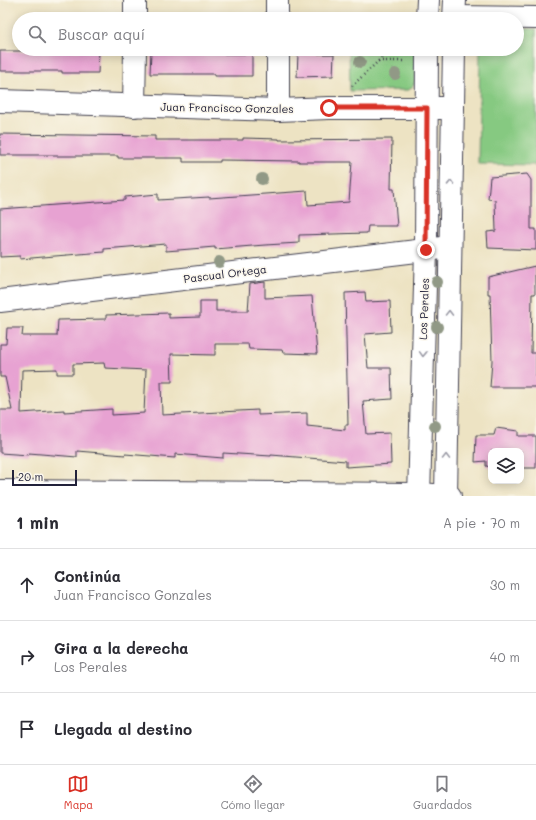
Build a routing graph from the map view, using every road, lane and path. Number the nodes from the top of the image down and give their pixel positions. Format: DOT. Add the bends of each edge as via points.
graph roads {
  1 [pos="135,0"];
  2 [pos="277,0"];
  3 [pos="428,0"];
  4 [pos="135,12"];
  5 [pos="277,12"];
  6 [pos="428,12"];
  7 [pos="524,17"];
  8 [pos="536,18"];
  9 [pos="135,56"];
  10 [pos="278,56"];
  11 [pos="383,56"];
  12 [pos="419,56"];
  13 [pos="427,56"];
  14 [pos="454,56"];
  15 [pos="377,61"];
  16 [pos="0,102"];
  17 [pos="134,106"];
  18 [pos="329,108"];
  19 [pos="427,108"];
  20 [pos="453,108"];
  21 [pos="278,110"];
  22 [pos="450,247"];
  23 [pos="426,250"];
  24 [pos="0,301"];
  25 [pos="0,491"];
  26 [pos="418,495"];
  27 [pos="446,496"];
  28 [pos="450,496"];
  1 -- 4 [label="street"];
  2 -- 5 [label="street"];
  3 -- 6 [label="street"];
  7 -- 8 [label="street"];
  9 -- 17 [label="street"];
  10 -- 21 [label="street"];
  11 -- 15 [label="path"];
  12 -- 15 [label="path"];
  13 -- 19 [label="street, Los Perales"];
  14 -- 20 [label="street"];
  15 -- 18 [label="path"];
  16 -- 17 [label="street, Juan Francisco Gonzales"];
  17 -- 21 [label="street, Juan Francisco Gonzales"];
  18 -- 19 [label="street, Juan Francisco Gonzales"];
  18 -- 21 [label="street, Juan Francisco Gonzales"];
  19 -- 20 [label="street, Juan Francisco Gonzales"];
  19 -- 23 [label="street, Los Perales"];
  22 -- 20 [label="street, one-way"];
  22 -- 23 [label="street, Pascual Ortega"];
  27 -- 22 [label="street, one-way"];
  23 -- 24 [label="street, Pascual Ortega"];
  23 -- 26 [label="street, Los Perales, one-way"];
  25 -- 26 [label="street"];
  26 -- 27 [label="street"];
  27 -- 28 [label="street"];
}
